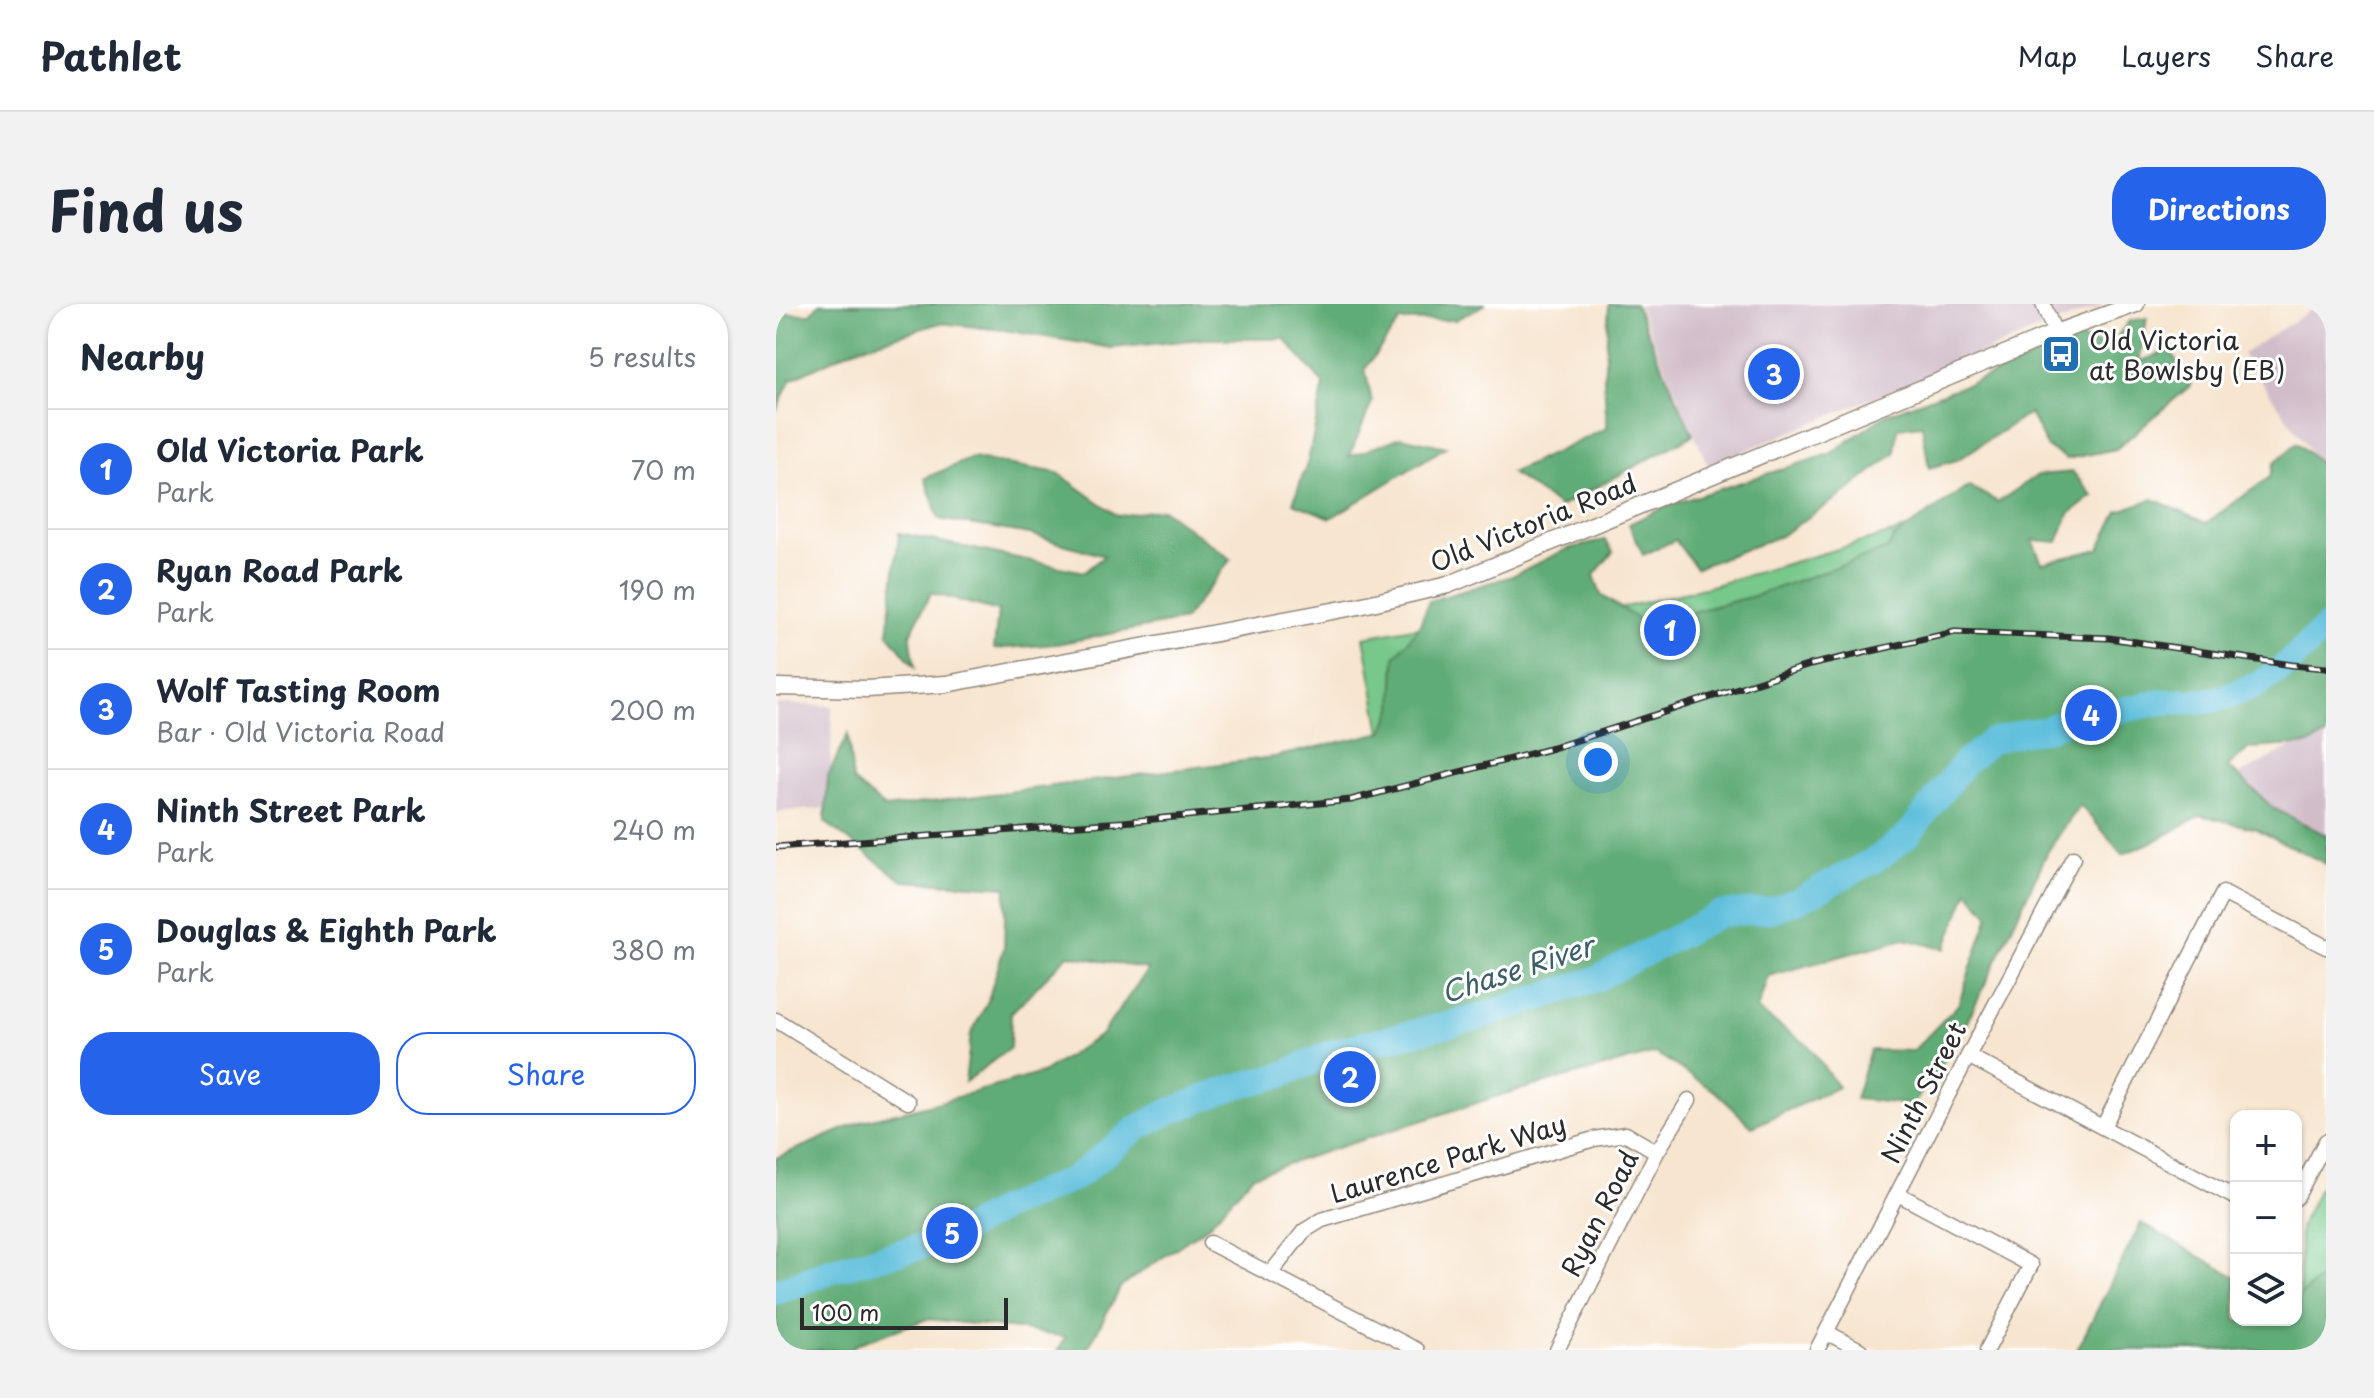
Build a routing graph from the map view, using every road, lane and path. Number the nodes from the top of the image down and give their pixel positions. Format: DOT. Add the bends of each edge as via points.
graph roads {
  1 [pos="2043,304"];
  2 [pos="2136,304"];
  3 [pos="2055,333"];
  4 [pos="776,687"];
  5 [pos="2073,858"];
  6 [pos="2326,947"];
  7 [pos="776,1020"];
  8 [pos="1968,1056"];
  9 [pos="1689,1100"];
  10 [pos="908,1102"];
  11 [pos="2103,1127"];
  12 [pos="2326,1141"];
  13 [pos="1657,1152"];
  14 [pos="2302,1187"];
  15 [pos="1898,1194"];
  16 [pos="2230,1195"];
  17 [pos="1210,1243"];
  18 [pos="1270,1274"];
  19 [pos="1826,1332"];
  20 [pos="1417,1350"];
  21 [pos="1557,1350"];
  22 [pos="1817,1350"];
  23 [pos="1860,1350"];
  24 [pos="1987,1350"];
  1 -- 3 [label="street"];
  2 -- 3 [label="street, Old Victoria Road"];
  3 -- 4 [label="street, Old Victoria Road" via="1448,585 946,684"];
  5 -- 8 [label="street, Ninth Street"];
  6 -- 11 [label="street" via="2223,893"];
  7 -- 10 [label="street"];
  8 -- 11 [label="street"];
  8 -- 15 [label="street, Ninth Street"];
  9 -- 13 [label="street, Ryan Road"];
  11 -- 16 [label="street"];
  12 -- 14 [label="street"];
  13 -- 18 [label="street, Laurence Park Way" via="1626,1134 1594,1139 1322,1220 1304,1231"];
  13 -- 21 [label="street, Ryan Road"];
  15 -- 19 [label="street, Ninth Street"];
  15 -- 24 [label="street" via="2031,1265"];
  17 -- 18 [label="street"];
  18 -- 20 [label="street"];
  19 -- 22 [label="street, Ninth Street"];
  19 -- 23 [label="street"];
}
